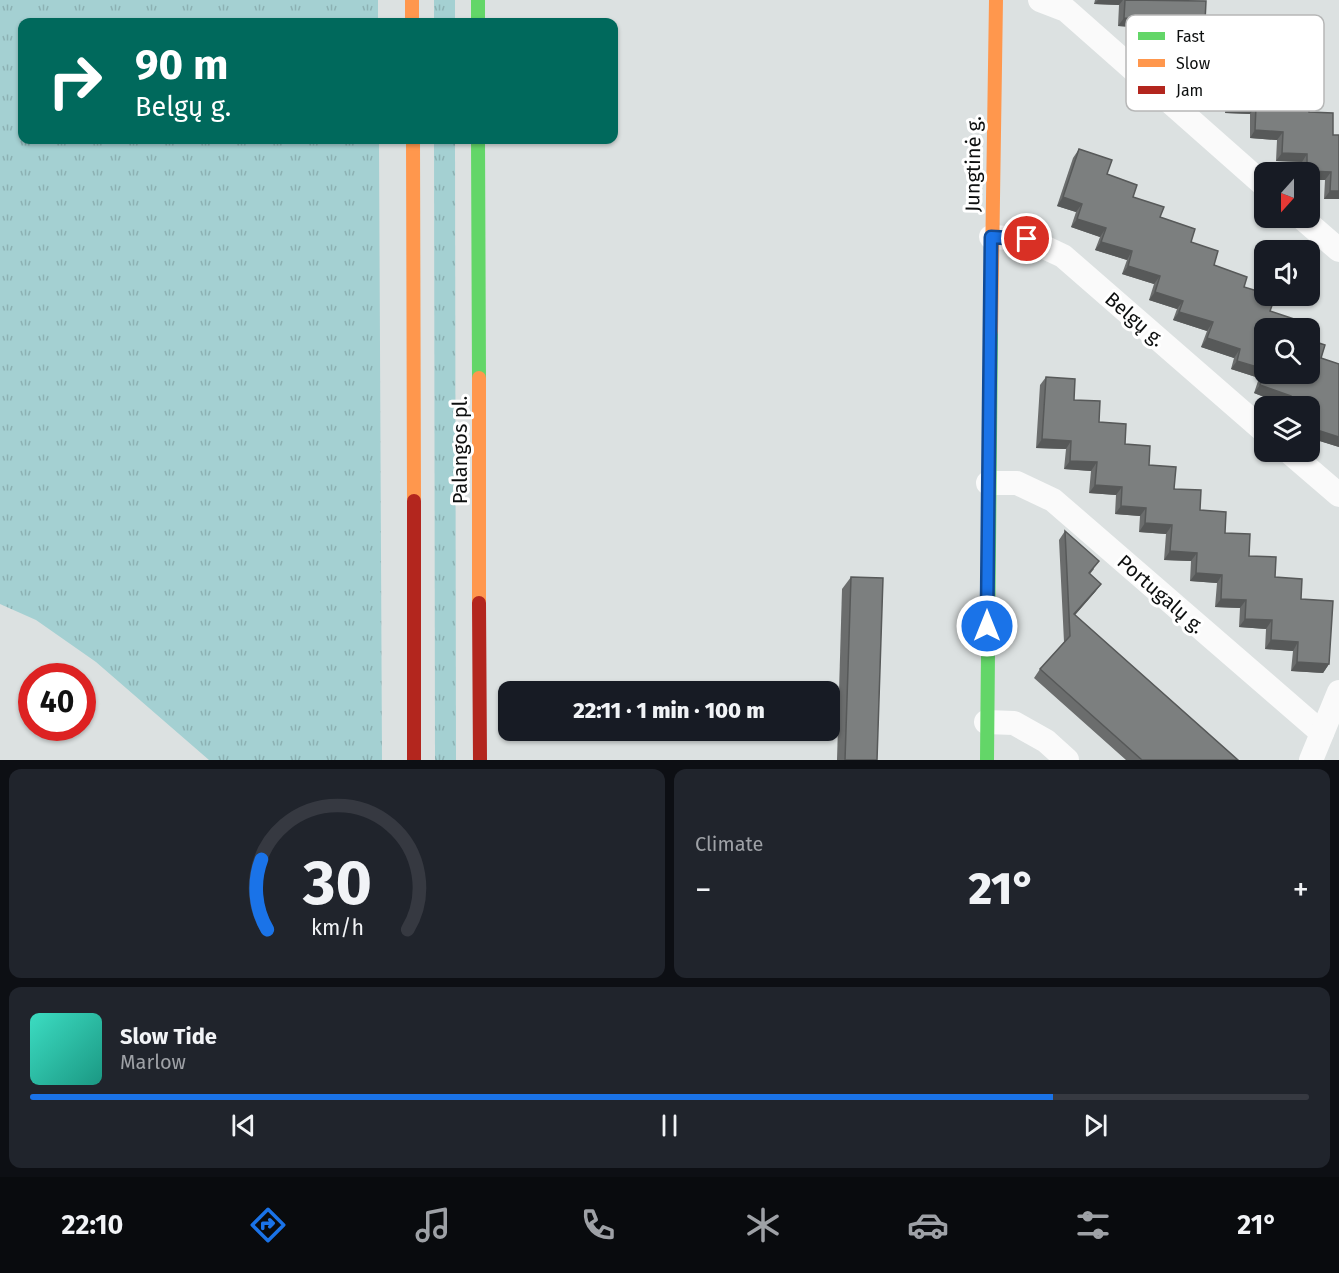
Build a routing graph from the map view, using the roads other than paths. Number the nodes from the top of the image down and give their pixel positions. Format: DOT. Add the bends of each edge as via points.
graph roads {
  1 [pos="412,0"];
  2 [pos="478,0"];
  3 [pos="996,0"];
  4 [pos="1040,0"];
  5 [pos="412,18"];
  6 [pos="478,18"];
  7 [pos="1126,63"];
  8 [pos="1180,111"];
  9 [pos="413,144"];
  10 [pos="478,144"];
  11 [pos="1254,176"];
  12 [pos="1314,228"];
  13 [pos="991,237"];
  14 [pos="1339,250"];
  15 [pos="1254,422"];
  16 [pos="1300,462"];
  17 [pos="988,483"];
  18 [pos="1339,495"];
  19 [pos="1339,692"];
  20 [pos="986,722"];
  21 [pos="1322,733"];
  22 [pos="414,760"];
  23 [pos="480,760"];
  24 [pos="987,760"];
  25 [pos="1067,760"];
  26 [pos="1311,760"];
  1 -- 5 [label="main road"];
  2 -- 6 [label="main road"];
  3 -- 13 [label="main road, Jungtinė g."];
  4 -- 7 [label="street" via="1066,10"];
  8 -- 11 [label="street"];
  9 -- 22 [label="main road"];
  10 -- 23 [label="main road, Palangos pl."];
  12 -- 14 [label="street"];
  13 -- 15 [label="street, Belgų g." via="1027,239 1063,256"];
  13 -- 17 [label="main road, Jungtinė g."];
  16 -- 18 [label="street"];
  17 -- 20 [label="main road, Jungtinė g."];
  17 -- 21 [label="street, Portugalų g." via="1017,483 1053,500"];
  19 -- 21 [label="street"];
  20 -- 24 [label="main road, Jungtinė g."];
  20 -- 25 [label="street" via="1014,723 1046,741"];
  21 -- 26 [label="street"];
}
